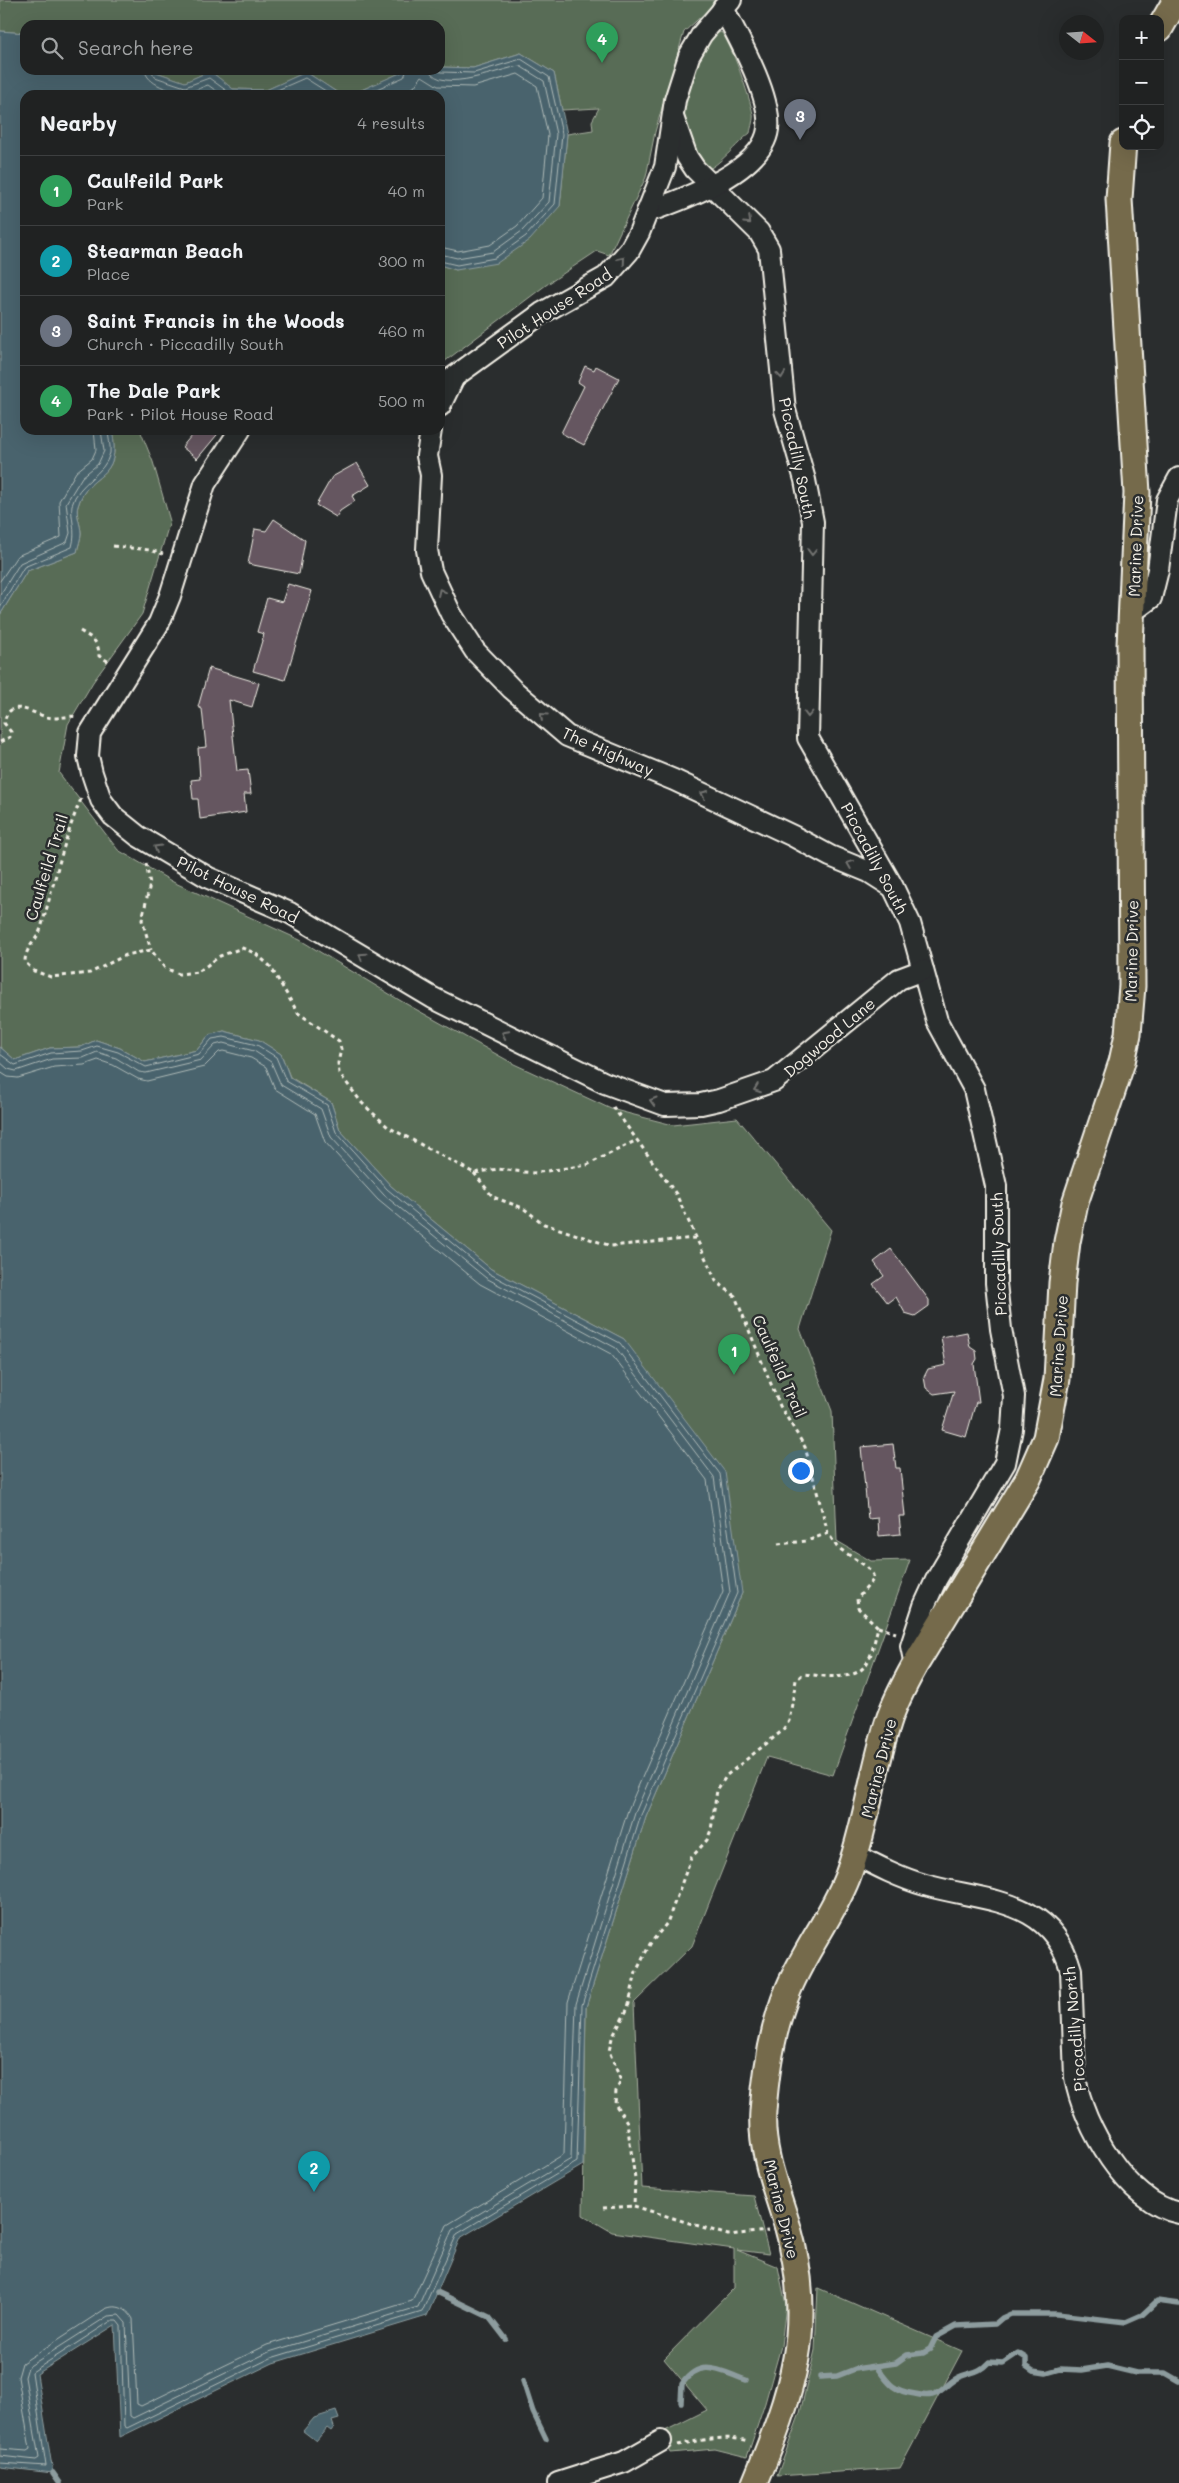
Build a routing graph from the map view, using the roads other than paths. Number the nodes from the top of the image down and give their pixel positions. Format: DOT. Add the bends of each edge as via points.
graph roads {
  1 [pos="1176,0"];
  2 [pos="727,4"];
  3 [pos="1164,21"];
  4 [pos="673,117"];
  5 [pos="1122,150"];
  6 [pos="713,187"];
  7 [pos="647,212"];
  8 [pos="447,382"];
  9 [pos="237,435"];
  10 [pos="420,435"];
  11 [pos="431,435"];
  12 [pos="427,456"];
  13 [pos="1179,478"];
  14 [pos="1132,612"];
  15 [pos="893,887"];
  16 [pos="923,970"];
  17 [pos="701,1104"];
  18 [pos="915,1665"];
  19 [pos="854,1854"];
  20 [pos="1179,2213"];
  21 [pos="660,2441"];
  22 [pos="562,2482"];
  23 [pos="755,2483"];
  1 -- 3 [label="main road"];
  2 -- 4 [label="street, Pilot House Road" via="689,56 679,83"];
  2 -- 6 [label="street" via="769,116 768,130 758,151"];
  4 -- 6 [label="street, Piccadilly South" via="687,157"];
  4 -- 7 [label="street, Pilot House Road" via="665,167"];
  5 -- 14 [label="main road, Marine Drive" via="1119,199 1137,493"];
  6 -- 7 [label="street"];
  6 -- 15 [label="street, Piccadilly South, one-way" via="760,232 769,249 785,410 805,480 812,522 808,738"];
  8 -- 7 [label="street, Pilot House Road, one-way" via="542,313 606,277 635,242"];
  17 -- 9 [label="street, Pilot House Road, one-way" via="665,1105 571,1068 433,998 290,913 209,878 138,836 101,800 92,773 88,745 90,734 159,623 205,484"];
  10 -- 12 [label="street, The Highway"];
  11 -- 12 [label="street, The Highway"];
  15 -- 12 [label="street, The Highway, one-way" via="868,872 674,780 567,736 512,689 475,650 451,614 431,571 427,550 431,474"];
  13 -- 14 [label="street" via="1168,500 1151,598"];
  14 -- 18 [label="main road, Marine Drive" via="1132,986 1128,1034 1075,1204 1067,1242 1057,1378 1050,1423 1028,1479"];
  15 -- 16 [label="street, Piccadilly South" via="910,923"];
  16 -- 17 [label="street, Dogwood Lane, one-way" via="899,979 774,1081 737,1096"];
  16 -- 18 [label="street, Piccadilly South" via="937,1021 974,1089 984,1130 996,1193 996,1283 1014,1413 1006,1462 936,1580 917,1625 911,1646"];
  18 -- 19 [label="main road, Marine Drive" via="888,1722 864,1826"];
  19 -- 20 [label="street, Piccadilly North" via="911,1881 1017,1907 1034,1914 1048,1926 1067,1955 1071,1970 1075,2077 1078,2095 1097,2139 1128,2181 1144,2195"];
  19 -- 23 [label="main road, Marine Drive" via="846,1880 788,1989 771,2055 763,2113 770,2174 788,2229 799,2281 801,2326 786,2402"];
  21 -- 22 [label="street" via="624,2462"];
}
